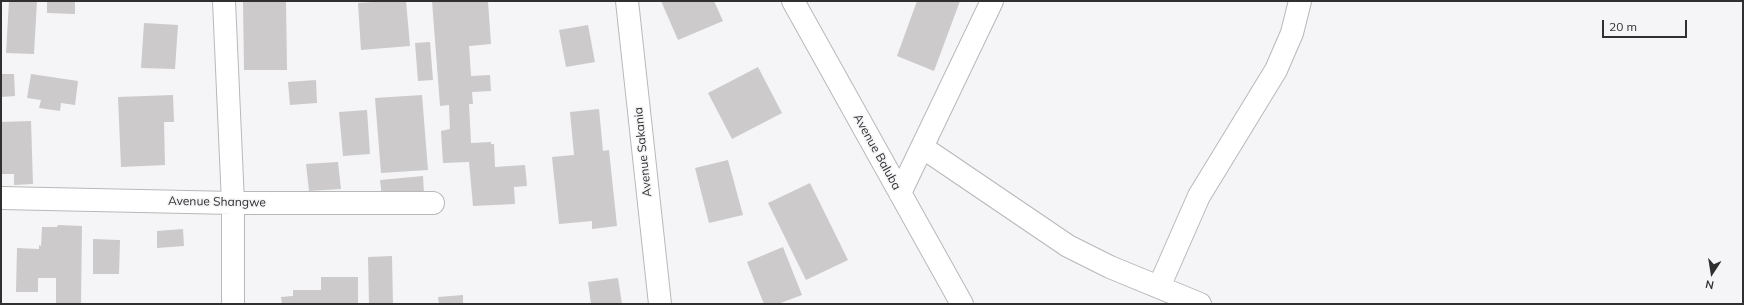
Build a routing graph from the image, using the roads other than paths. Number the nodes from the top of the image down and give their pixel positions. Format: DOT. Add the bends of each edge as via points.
graph roads {
  1 [pos="224,1"];
  2 [pos="627,1"];
  3 [pos="793,1"];
  4 [pos="992,1"];
  5 [pos="1300,1"];
  6 [pos="922,147"];
  7 [pos="900,193"];
  8 [pos="1,198"];
  9 [pos="233,203"];
  10 [pos="433,203"];
  11 [pos="1159,287"];
  12 [pos="233,304"];
  13 [pos="660,304"];
  14 [pos="962,304"];
  15 [pos="1200,304"];
  1 -- 9 [label="street"];
  2 -- 13 [label="street, Avenue Sakania"];
  3 -- 7 [label="street, Avenue Baluba"];
  4 -- 6 [label="street"];
  5 -- 11 [label="street" via="1292,33 1276,70 1199,196"];
  6 -- 7 [label="street"];
  6 -- 11 [label="street" via="1068,246"];
  7 -- 14 [label="street, Avenue Baluba"];
  8 -- 9 [label="street, Avenue Shangwe"];
  9 -- 10 [label="street, Avenue Shangwe"];
  9 -- 12 [label="street"];
  11 -- 15 [label="street"];
}
